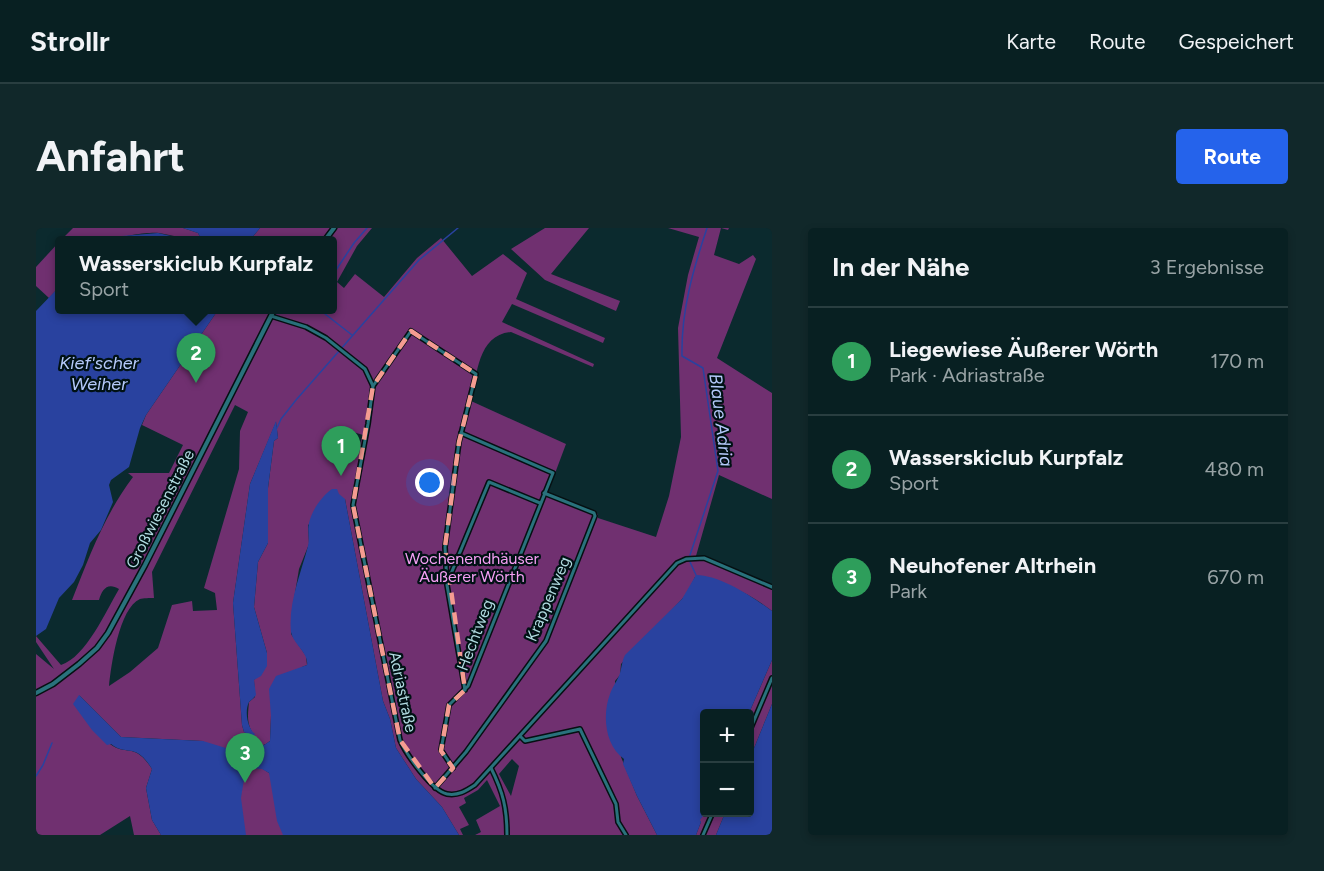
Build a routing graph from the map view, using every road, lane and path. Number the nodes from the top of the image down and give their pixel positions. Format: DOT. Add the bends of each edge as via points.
graph roads {
  1 [pos="270,315"];
  2 [pos="373,386"];
  3 [pos="461,433"];
  4 [pos="544,494"];
  5 [pos="540,503"];
  6 [pos="447,585"];
  7 [pos="772,587"];
  8 [pos="772,678"];
  9 [pos="465,690"];
  10 [pos="36,693"];
  11 [pos="754,721"];
  12 [pos="519,736"];
  13 [pos="453,768"];
  14 [pos="490,768"];
  15 [pos="435,788"];
  16 [pos="711,817"];
  17 [pos="507,835"];
  18 [pos="626,835"];
  19 [pos="704,835"];
  1 -- 2 [label="street" via="306,327 341,350 365,369"];
  1 -- 10 [label="street, Großwiesenstraße" via="108,633 79,664"];
  2 -- 3 [label="street" via="411,332 476,374"];
  2 -- 15 [label="street, Adriastraße" via="353,505 400,740"];
  3 -- 4 [label="street, Hechtweg" via="553,473"];
  3 -- 6 [label="street" via="446,536"];
  4 -- 5 [label="street, Hechtweg"];
  4 -- 13 [label="street, Krappenweg" via="595,516 546,641"];
  5 -- 6 [label="street" via="489,482"];
  5 -- 9 [label="street, Hechtweg"];
  6 -- 9 [label="street"];
  7 -- 12 [label="street" via="704,558 677,563"];
  8 -- 11 [label="street"];
  9 -- 13 [label="street, Hechtweg" via="448,708 442,746"];
  12 -- 14 [label="street"];
  12 -- 18 [label="street" via="525,741 580,729 616,804 618,822"];
  13 -- 15 [label="street, Krappenweg"];
  14 -- 15 [label="street" via="467,791 449,794"];
  14 -- 17 [label="street" via="506,805"];
  16 -- 19 [label="street"];
}
